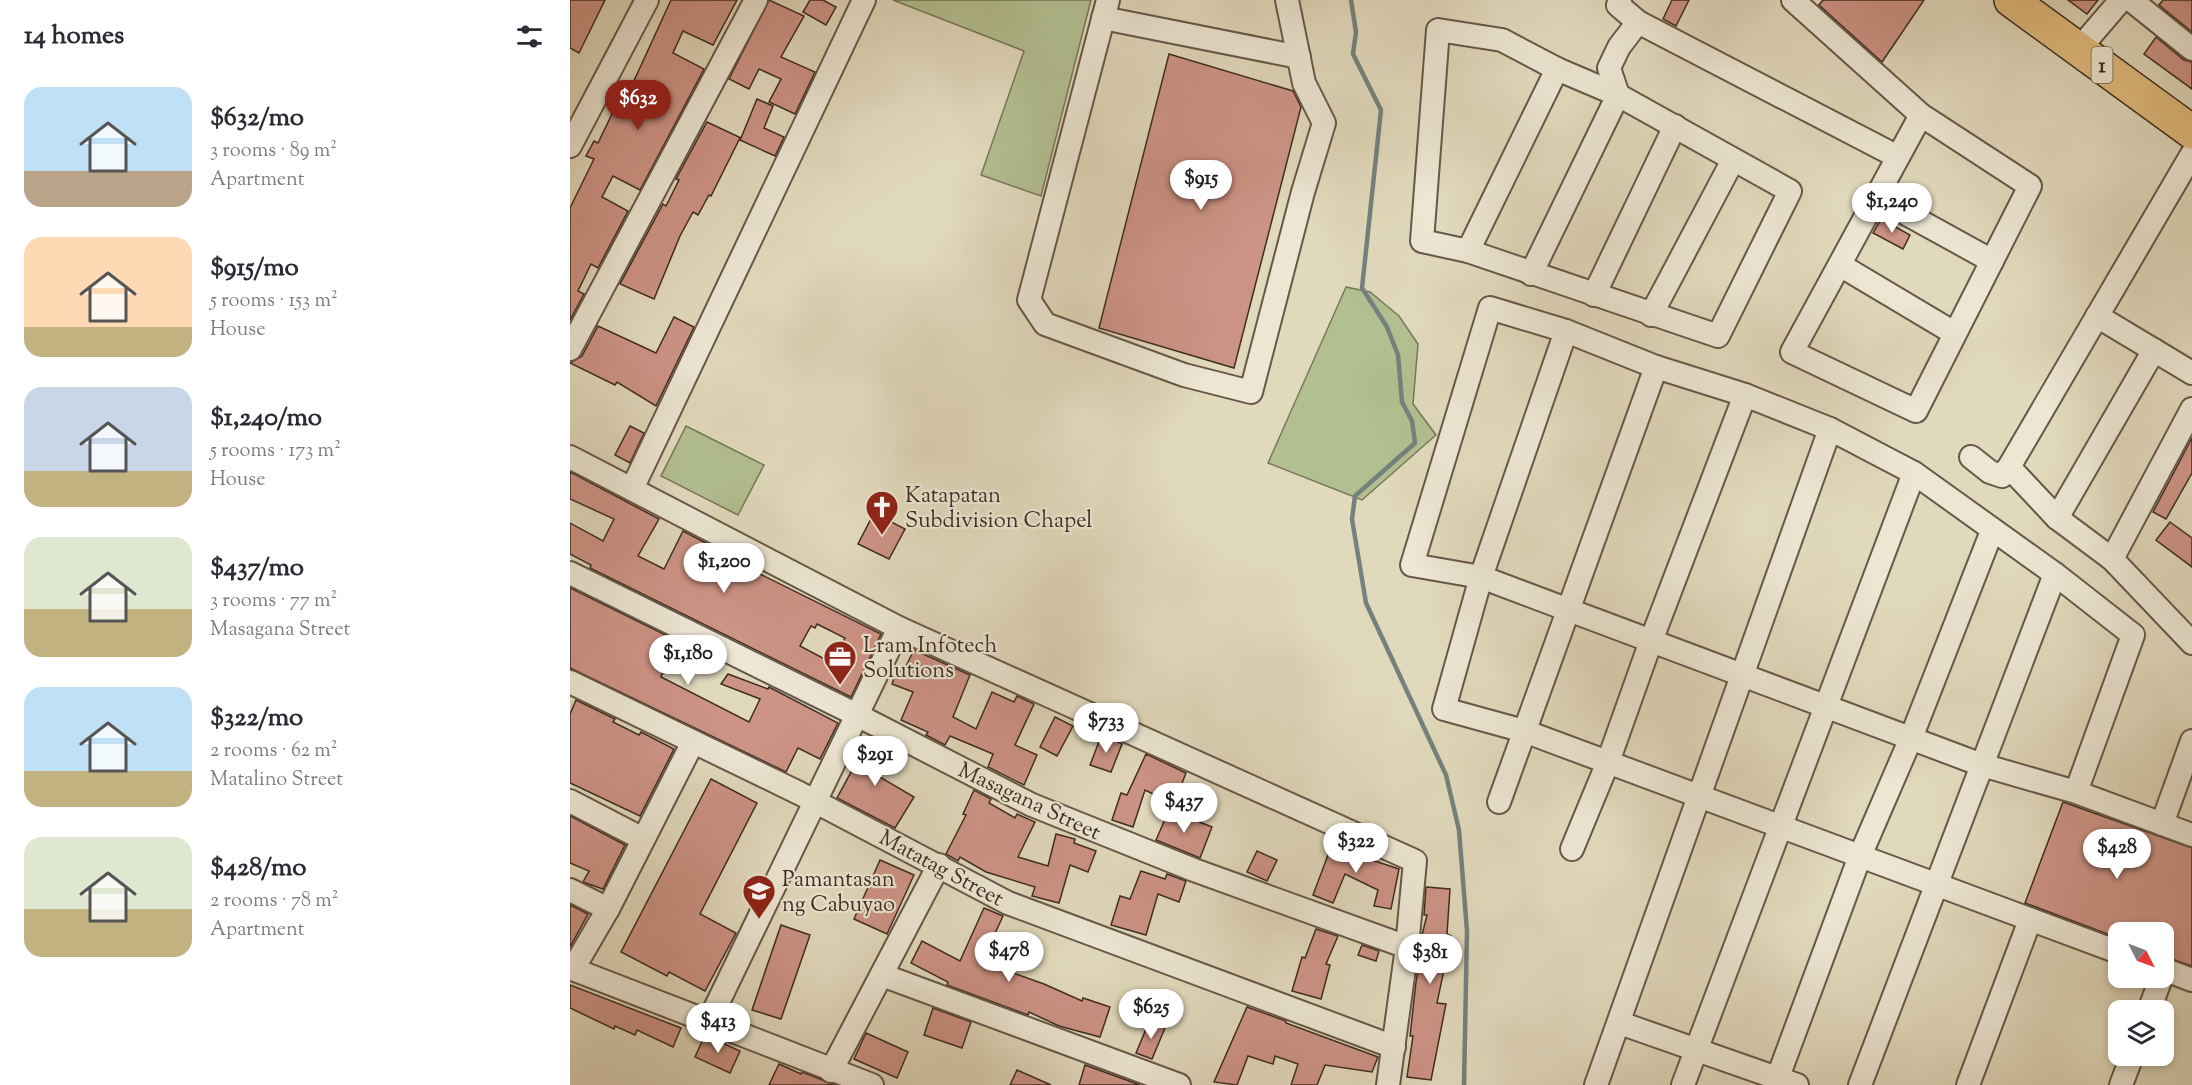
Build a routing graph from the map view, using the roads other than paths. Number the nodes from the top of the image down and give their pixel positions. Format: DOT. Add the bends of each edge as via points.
graph roads {
  1 [pos="647,0"];
  2 [pos="756,0"];
  3 [pos="864,0"];
  4 [pos="1287,0"];
  5 [pos="1620,0"];
  6 [pos="1793,0"];
  7 [pos="2011,0"];
  8 [pos="2121,0"];
  9 [pos="2131,0"];
  10 [pos="1105,9"];
  11 [pos="1638,22"];
  12 [pos="2079,49"];
  13 [pos="2192,49"];
  14 [pos="1299,57"];
  15 [pos="1557,69"];
  16 [pos="1618,95"];
  17 [pos="1921,115"];
  18 [pos="1675,126"];
  19 [pos="2192,132"];
  20 [pos="570,146"];
  21 [pos="2192,154"];
  22 [pos="1898,157"];
  23 [pos="1733,160"];
  24 [pos="1876,197"];
  25 [pos="1468,252"];
  26 [pos="1992,261"];
  27 [pos="1840,265"];
  28 [pos="1531,274"];
  29 [pos="1594,295"];
  30 [pos="1651,315"];
  31 [pos="2097,316"];
  32 [pos="1566,331"];
  33 [pos="1954,333"];
  34 [pos="570,349"];
  35 [pos="2154,350"];
  36 [pos="1656,367"];
  37 [pos="2192,373"];
  38 [pos="1745,394"];
  39 [pos="2192,409"];
  40 [pos="1830,429"];
  41 [pos="570,457"];
  42 [pos="1971,457"];
  43 [pos="2009,467"];
  44 [pos="1914,472"];
  45 [pos="632,489"];
  46 [pos="2057,518"];
  47 [pos="1992,531"];
  48 [pos="2112,559"];
  49 [pos="570,573"];
  50 [pos="2055,574"];
  51 [pos="1481,577"];
  52 [pos="1569,610"];
  53 [pos="899,628"];
  54 [pos="1651,641"];
  55 [pos="2192,643"];
  56 [pos="1740,675"];
  57 [pos="570,682"];
  58 [pos="1826,706"];
  59 [pos="857,715"];
  60 [pos="1524,731"];
  61 [pos="1911,738"];
  62 [pos="2192,741"];
  63 [pos="693,742"];
  64 [pos="1608,762"];
  65 [pos="1982,765"];
  66 [pos="2076,792"];
  67 [pos="1698,796"];
  68 [pos="570,801"];
  69 [pos="815,802"];
  70 [pos="1499,802"];
  71 [pos="2162,824"];
  72 [pos="1781,827"];
  73 [pos="2192,835"];
  74 [pos="643,839"];
  75 [pos="1572,849"];
  76 [pos="1860,856"];
  77 [pos="939,865"];
  78 [pos="1936,885"];
  79 [pos="570,890"];
  80 [pos="608,909"];
  81 [pos="2030,920"];
  82 [pos="1407,947"];
  83 [pos="2108,948"];
  84 [pos="572,969"];
  85 [pos="882,975"];
  86 [pos="2174,975"];
  87 [pos="2192,980"];
  88 [pos="709,1021"];
  89 [pos="1620,1023"];
  90 [pos="1394,1047"];
  91 [pos="1696,1048"];
  92 [pos="2128,1066"];
  93 [pos="831,1071"];
  94 [pos="1783,1083"];
  95 [pos="872,1085"];
  96 [pos="1179,1085"];
  97 [pos="1388,1085"];
  98 [pos="1596,1085"];
  99 [pos="1683,1085"];
  100 [pos="1860,1085"];
  101 [pos="1968,1085"];
  102 [pos="2121,1085"];
  1 -- 20 [label="street"];
  2 -- 34 [label="street"];
  3 -- 45 [label="street"];
  4 -- 14 [label="street"];
  5 -- 11 [label="street" via="1618,5"];
  6 -- 17 [label="street"];
  7 -- 12 [label="highway, 1"];
  8 -- 12 [label="street"];
  9 -- 13 [label="street"];
  10 -- 14 [label="street"];
  10 -- 14 [label="street" via="1029,300 1045,324 1184,375 1251,392 1324,123 1304,83"];
  11 -- 16 [label="street" via="1609,68"];
  11 -- 22 [label="street"];
  12 -- 19 [label="highway, 1"];
  15 -- 16 [label="street"];
  15 -- 25 [label="street"];
  15 -- 25 [label="street" via="1502,40 1438,30 1422,241"];
  16 -- 18 [label="street"];
  16 -- 28 [label="street"];
  17 -- 22 [label="street"];
  17 -- 26 [label="street" via="2030,186"];
  18 -- 23 [label="street"];
  18 -- 29 [label="street"];
  21 -- 31 [label="street"];
  22 -- 24 [label="street"];
  23 -- 30 [label="street"];
  23 -- 30 [label="street" via="1790,191 1718,336"];
  24 -- 26 [label="street"];
  24 -- 27 [label="street"];
  25 -- 28 [label="street"];
  26 -- 33 [label="street"];
  27 -- 33 [label="street"];
  27 -- 33 [label="street" via="1792,352 1916,411"];
  28 -- 29 [label="street"];
  29 -- 30 [label="street"];
  31 -- 35 [label="street"];
  31 -- 43 [label="street"];
  32 -- 36 [label="street"];
  32 -- 51 [label="street"];
  32 -- 51 [label="street" via="1490,308 1412,565"];
  35 -- 37 [label="street"];
  35 -- 46 [label="street"];
  36 -- 38 [label="street"];
  36 -- 52 [label="street"];
  38 -- 40 [label="street"];
  38 -- 54 [label="street"];
  39 -- 48 [label="street"];
  40 -- 44 [label="street"];
  40 -- 56 [label="street"];
  41 -- 45 [label="street"];
  42 -- 43 [label="street" via="2002,476"];
  43 -- 46 [label="street"];
  44 -- 47 [label="street"];
  44 -- 58 [label="street"];
  45 -- 53 [label="street"];
  46 -- 48 [label="street"];
  47 -- 50 [label="street"];
  47 -- 61 [label="street"];
  48 -- 55 [label="street"];
  49 -- 59 [label="street, Masagana Street"];
  50 -- 65 [label="street"];
  50 -- 66 [label="street" via="2133,635"];
  51 -- 52 [label="street"];
  51 -- 60 [label="street" via="1444,709"];
  52 -- 54 [label="street"];
  52 -- 60 [label="street"];
  53 -- 59 [label="street"];
  53 -- 82 [label="street" via="1415,861"];
  54 -- 56 [label="street"];
  54 -- 64 [label="street"];
  56 -- 58 [label="street"];
  56 -- 67 [label="street"];
  57 -- 63 [label="street, Matatag Street"];
  58 -- 61 [label="street"];
  58 -- 72 [label="street"];
  59 -- 69 [label="street"];
  59 -- 82 [label="street, Masagana Street" via="1032,805 1194,870"];
  60 -- 64 [label="street"];
  60 -- 70 [label="street"];
  61 -- 65 [label="street"];
  61 -- 76 [label="street"];
  62 -- 71 [label="street"];
  63 -- 69 [label="street, Matatag Street"];
  63 -- 74 [label="street"];
  64 -- 67 [label="street"];
  64 -- 75 [label="street"];
  65 -- 66 [label="street"];
  65 -- 78 [label="street"];
  66 -- 71 [label="street"];
  67 -- 72 [label="street"];
  67 -- 89 [label="street"];
  68 -- 74 [label="street"];
  69 -- 77 [label="street, Matatag Street"];
  69 -- 88 [label="street"];
  71 -- 73 [label="street"];
  72 -- 76 [label="street"];
  72 -- 91 [label="street"];
  74 -- 80 [label="street"];
  76 -- 78 [label="street"];
  76 -- 94 [label="street"];
  77 -- 85 [label="street"];
  77 -- 90 [label="street, Matatag Street" via="1008,903"];
  78 -- 81 [label="street"];
  78 -- 100 [label="street"];
  79 -- 80 [label="street"];
  80 -- 84 [label="street"];
  81 -- 83 [label="street"];
  81 -- 101 [label="street"];
  82 -- 90 [label="street"];
  84 -- 88 [label="street"];
  85 -- 93 [label="street"];
  85 -- 96 [label="street"];
  86 -- 87 [label="street"];
  88 -- 93 [label="street"];
  89 -- 91 [label="street"];
  89 -- 98 [label="street"];
  90 -- 97 [label="street"];
  91 -- 94 [label="street"];
  91 -- 99 [label="street"];
  92 -- 102 [label="street"];
  93 -- 95 [label="street"];
}
